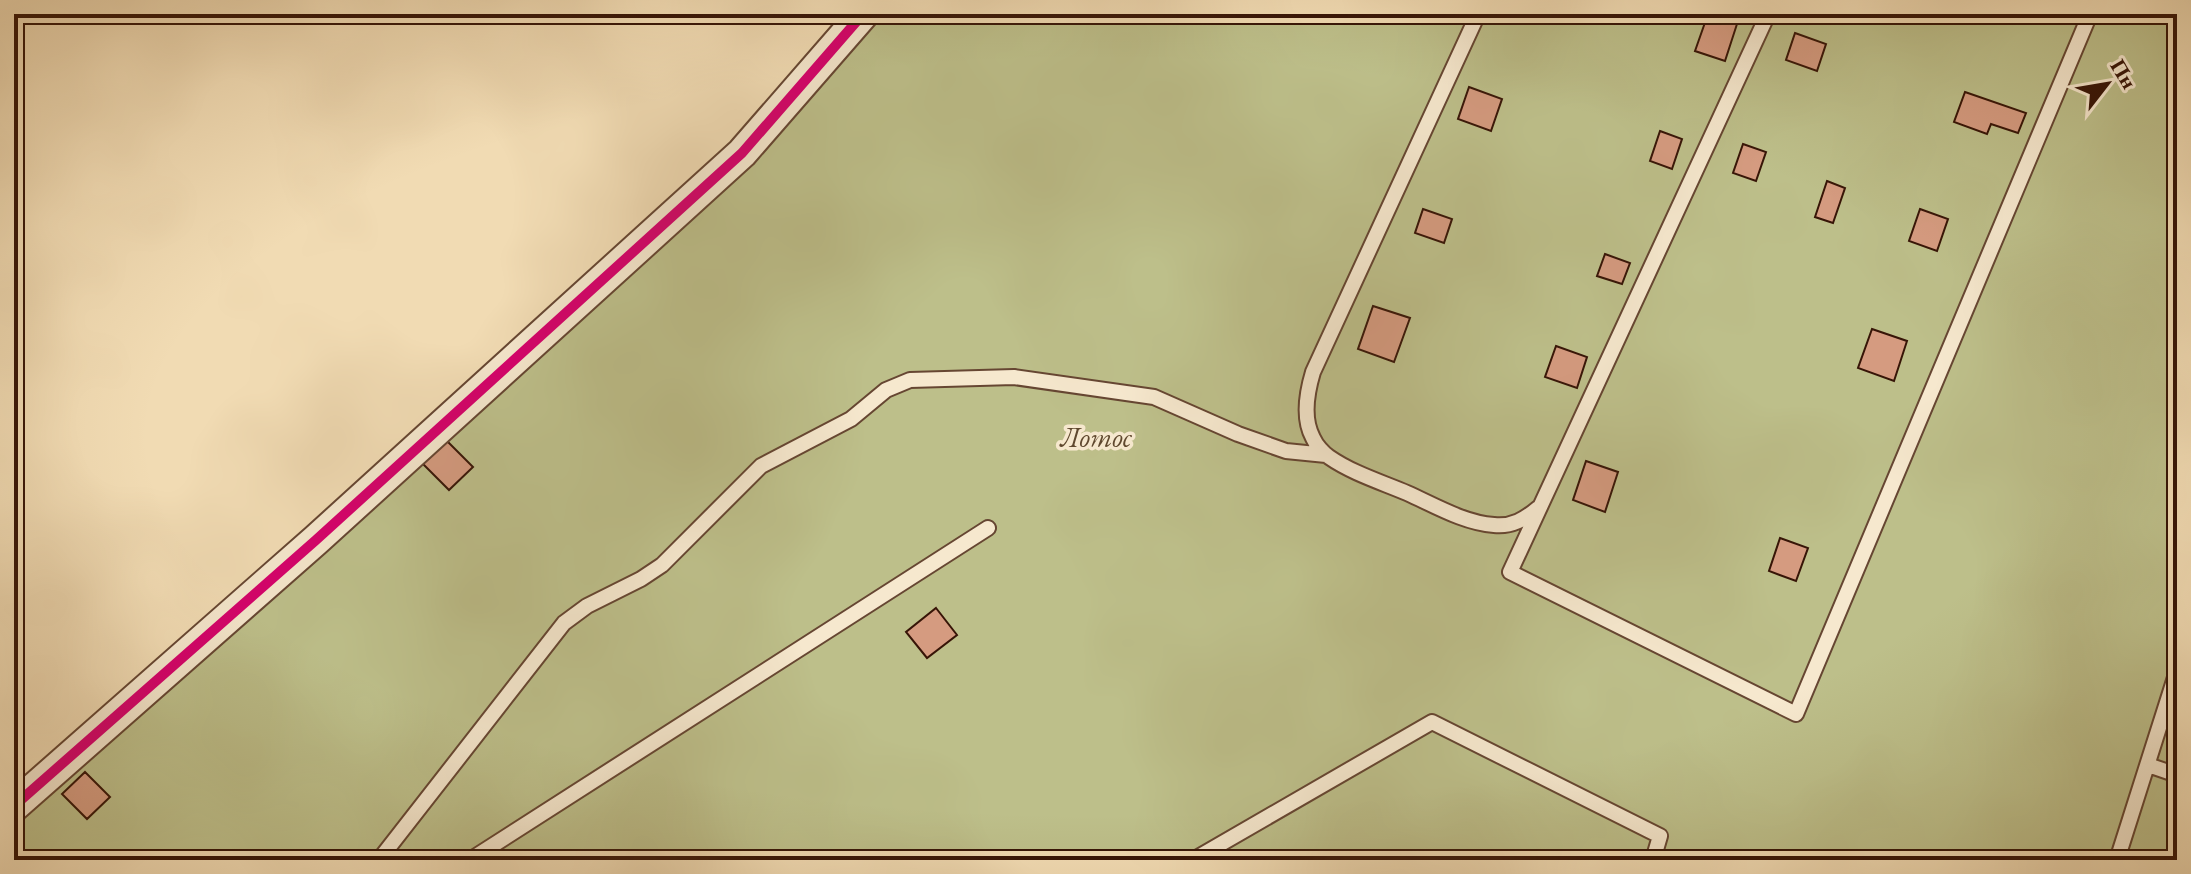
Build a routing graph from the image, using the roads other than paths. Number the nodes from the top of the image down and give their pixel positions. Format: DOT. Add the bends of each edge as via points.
graph roads {
  1 [pos="863,14"];
  2 [pos="1478,14"];
  3 [pos="1768,14"];
  4 [pos="2090,14"];
  5 [pos="1326,455"];
  6 [pos="1540,507"];
  7 [pos="988,528"];
  8 [pos="2177,671"];
  9 [pos="2148,765"];
  10 [pos="2177,775"];
  11 [pos="14,806"];
  12 [pos="379,860"];
  13 [pos="470,860"];
  14 [pos="1193,860"];
  15 [pos="1653,860"];
  16 [pos="2117,860"];
  1 -- 11 [label="street" via="742,153"];
  2 -- 5 [label="lane" via="1313,372 1307,415 1312,437"];
  3 -- 6 [label="lane"];
  4 -- 6 [label="lane" via="1796,714 1510,572"];
  5 -- 6 [label="lane" via="1492,526 1524,519"];
  5 -- 12 [label="lane" via="1286,451 1154,397 1014,377 910,380 886,390 851,419 761,466 662,565 564,623"];
  7 -- 13 [label="lane"];
  8 -- 9 [label="lane"];
  9 -- 10 [label="lane"];
  9 -- 16 [label="lane"];
  14 -- 15 [label="lane" via="1432,722 1660,836"];
}
